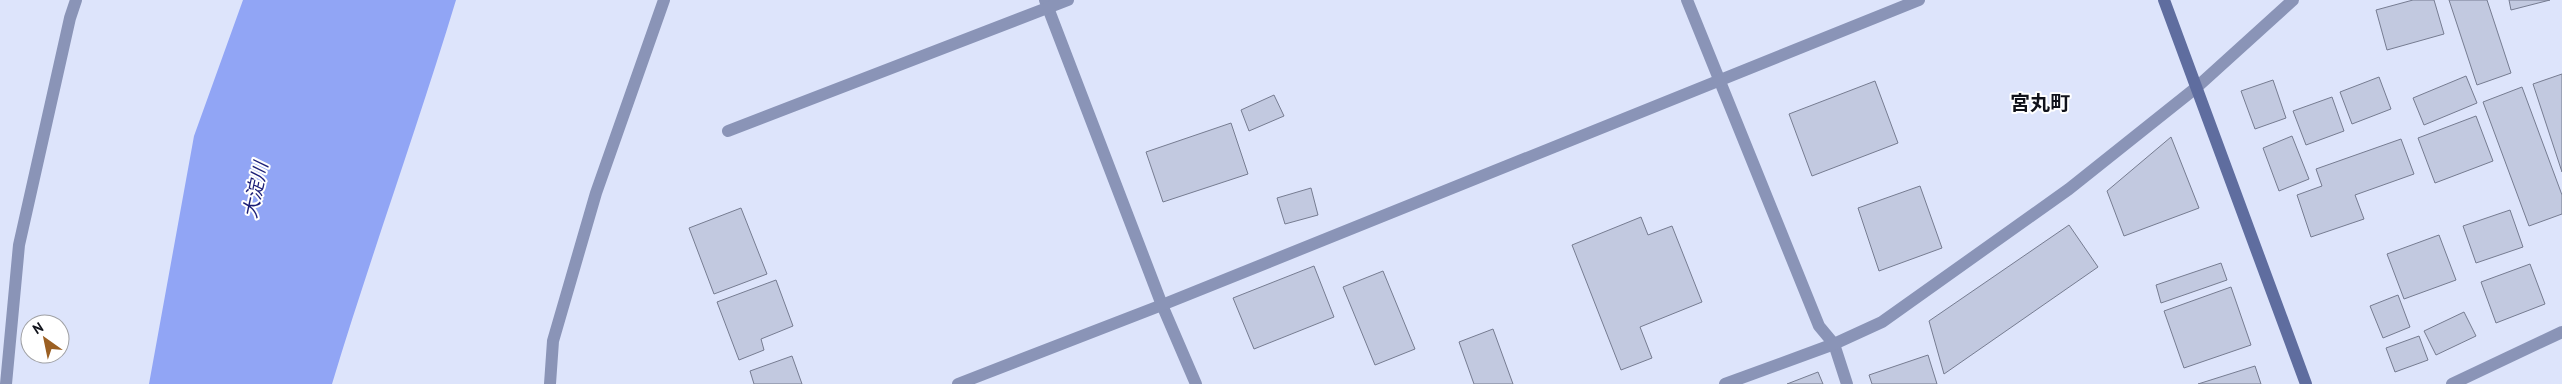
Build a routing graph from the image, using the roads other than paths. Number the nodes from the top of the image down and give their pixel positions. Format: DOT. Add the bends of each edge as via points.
graph roads {
  1 [pos="76,0"];
  2 [pos="664,0"];
  3 [pos="1068,0"];
  4 [pos="1687,0"];
  5 [pos="1919,0"];
  6 [pos="2164,0"];
  7 [pos="2293,0"];
  8 [pos="1046,4"];
  9 [pos="1718,80"];
  10 [pos="2197,87"];
  11 [pos="728,131"];
  12 [pos="1162,305"];
  13 [pos="2562,332"];
  14 [pos="1834,344"];
  15 [pos="6,384"];
  16 [pos="550,384"];
  17 [pos="958,384"];
  18 [pos="1196,384"];
  19 [pos="1725,384"];
  20 [pos="1847,384"];
  21 [pos="2306,384"];
  22 [pos="2452,384"];
  1 -- 15 [label="street" via="19,245"];
  2 -- 16 [label="street" via="596,193 553,341"];
  3 -- 8 [label="street"];
  4 -- 9 [label="street"];
  5 -- 9 [label="street"];
  6 -- 10 [label="street"];
  7 -- 10 [label="street"];
  8 -- 11 [label="street"];
  8 -- 12 [label="street"];
  9 -- 12 [label="street"];
  9 -- 14 [label="street" via="1819,326"];
  10 -- 14 [label="street" via="2069,189 1882,322"];
  10 -- 21 [label="street"];
  12 -- 17 [label="street"];
  12 -- 18 [label="street"];
  13 -- 22 [label="street"];
  14 -- 19 [label="street"];
  14 -- 20 [label="street"];
}
